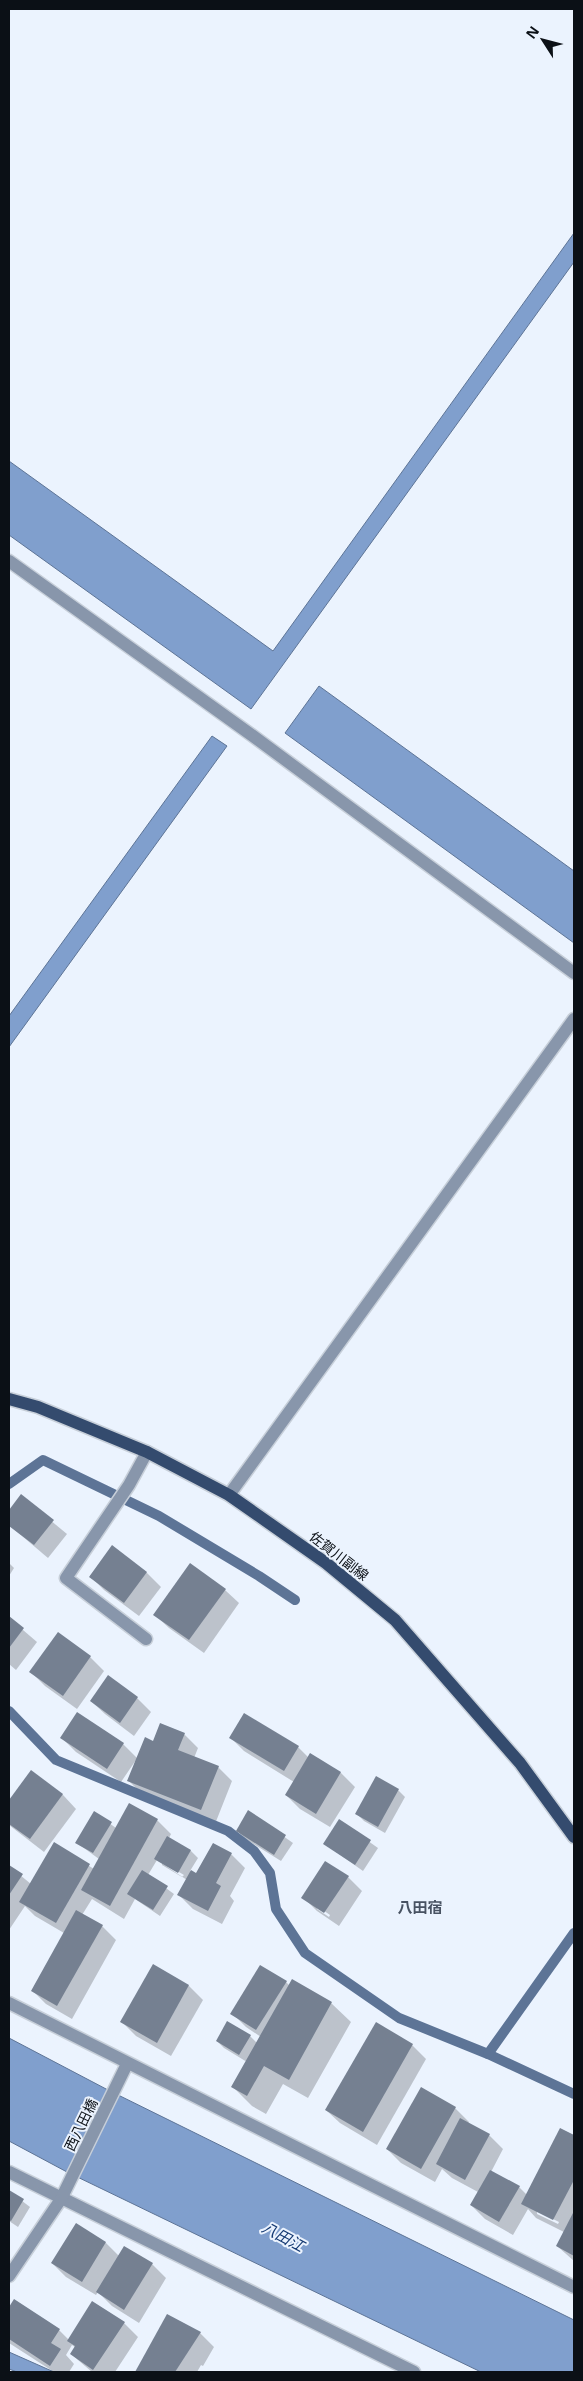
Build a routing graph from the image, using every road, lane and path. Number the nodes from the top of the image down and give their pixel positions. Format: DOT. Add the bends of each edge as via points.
graph roads {
  1 [pos="9,561"];
  2 [pos="574,973"];
  3 [pos="574,1019"];
  4 [pos="9,1398"];
  5 [pos="147,1452"];
  6 [pos="230,1496"];
  7 [pos="146,1639"];
  8 [pos="574,1837"];
  9 [pos="9,2003"];
  10 [pos="127,2064"];
  11 [pos="9,2172"];
  12 [pos="61,2199"];
  13 [pos="9,2276"];
  14 [pos="574,2287"];
  15 [pos="414,2372"];
  1 -- 2 [label="street" via="254,736"];
  3 -- 6 [label="street"];
  4 -- 5 [label="main road, 佐賀川副線" via="38,1406"];
  5 -- 6 [label="main road, 佐賀川副線"];
  5 -- 7 [label="street" via="130,1485 66,1578"];
  6 -- 8 [label="main road, 佐賀川副線" via="326,1563 395,1620 520,1763"];
  9 -- 10 [label="street"];
  10 -- 12 [label="street, 西八田橋"];
  10 -- 14 [label="street"];
  11 -- 12 [label="street"];
  12 -- 13 [label="street, 西八田橋"];
  12 -- 15 [label="street"];
}
